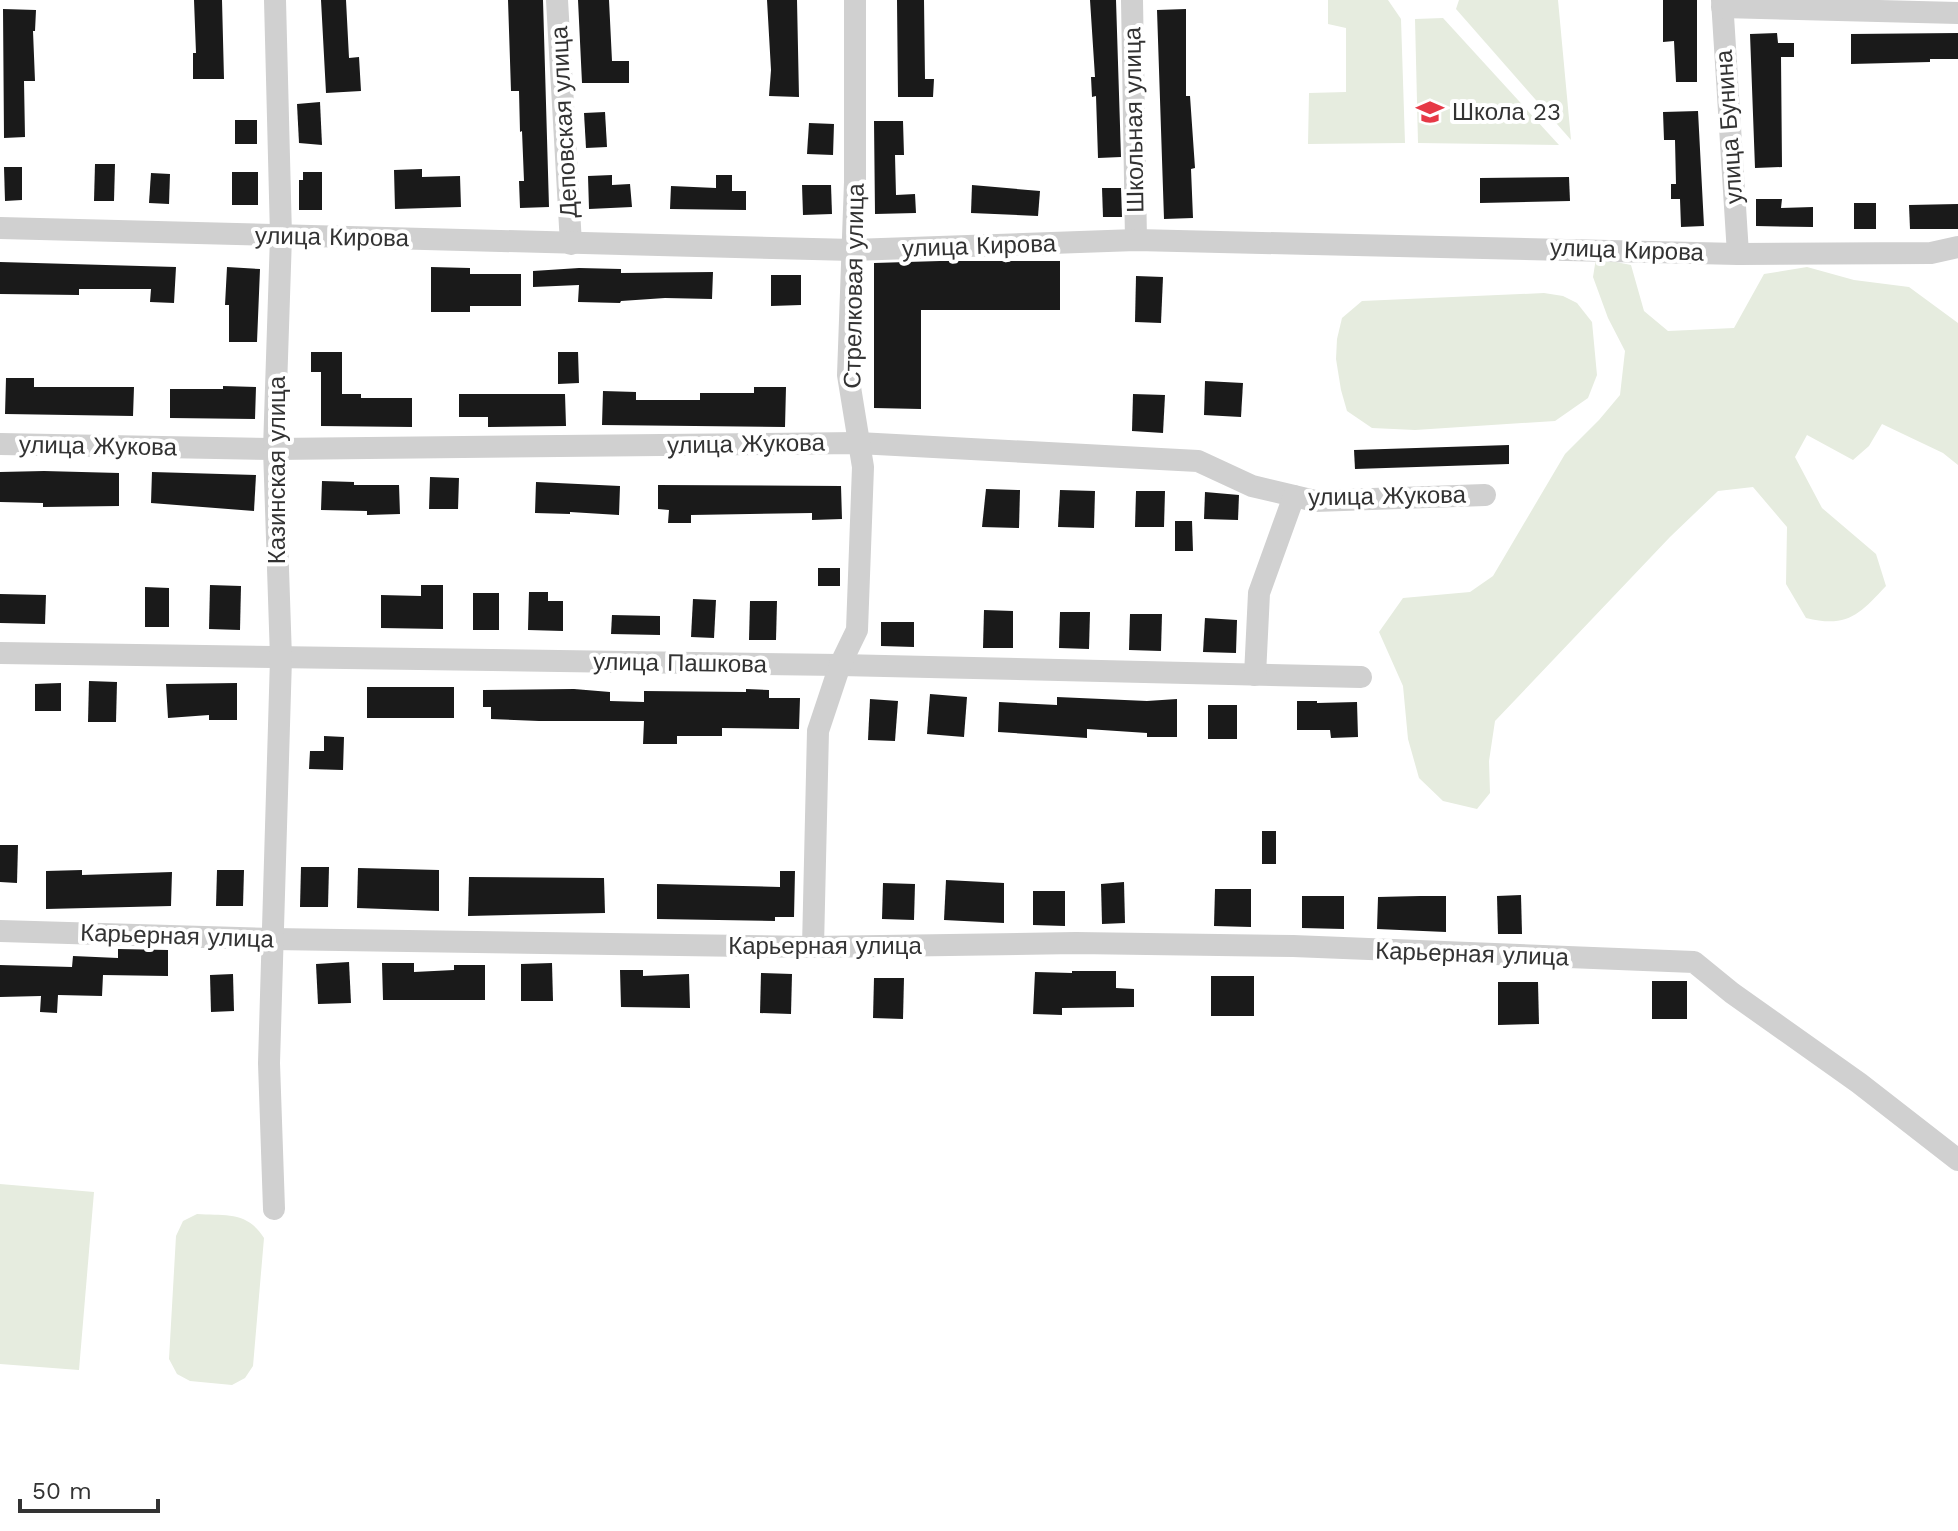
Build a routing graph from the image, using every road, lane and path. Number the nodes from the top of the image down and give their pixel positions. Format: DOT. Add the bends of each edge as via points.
graph roads {
  1 [pos="275,0"];
  2 [pos="557,0"];
  3 [pos="855,0"];
  4 [pos="1132,0"];
  5 [pos="1722,4"];
  6 [pos="1958,13"];
  7 [pos="0,228"];
  8 [pos="281,236"];
  9 [pos="1136,240"];
  10 [pos="571,244"];
  11 [pos="1958,247"];
  12 [pos="853,250"];
  13 [pos="1738,254"];
  14 [pos="858,443"];
  15 [pos="0,444"];
  16 [pos="274,449"];
  17 [pos="1485,495"];
  18 [pos="1294,496"];
  19 [pos="0,653"];
  20 [pos="281,658"];
  21 [pos="840,665"];
  22 [pos="1255,675"];
  23 [pos="1361,677"];
  24 [pos="0,931"];
  25 [pos="272,939"];
  26 [pos="813,947"];
  27 [pos="1958,1160"];
  28 [pos="274,1209"];
  1 -- 8 [label="street, Казинская улица"];
  2 -- 10 [label="street, Деповская улица"];
  3 -- 12 [label="street, Стрелковая улица"];
  4 -- 9 [label="street, Школьная улица"];
  5 -- 6 [label="street"];
  5 -- 13 [label="street, улица Бунина"];
  7 -- 8 [label="street, улица Кирова"];
  8 -- 10 [label="street, улица Кирова"];
  8 -- 16 [label="street, Казинская улица"];
  9 -- 12 [label="street, улица Кирова"];
  9 -- 13 [label="street, улица Кирова"];
  10 -- 12 [label="street, улица Кирова"];
  11 -- 13 [label="street, улица Кирова" via="1931,253"];
  12 -- 14 [label="street, Стрелковая улица" via="848,375"];
  14 -- 16 [label="street, улица Жукова"];
  14 -- 18 [label="street, улица Жукова" via="1198,461 1252,486"];
  14 -- 21 [label="street, Стрелковая улица" via="863,467 857,630"];
  15 -- 16 [label="street, улица Жукова"];
  16 -- 20 [label="street, Казинская улица"];
  17 -- 18 [label="street, улица Жукова" via="1315,501"];
  18 -- 22 [label="street" via="1259,593"];
  19 -- 20 [label="street, улица Пашкова"];
  20 -- 21 [label="street, улица Пашкова"];
  20 -- 25 [label="street, Казинская улица"];
  21 -- 22 [label="street, улица Пашкова"];
  21 -- 26 [label="street, Стрелковая улица" via="818,731"];
  22 -- 23 [label="street, улица Пашкова"];
  24 -- 25 [label="street, Карьерная улица"];
  25 -- 26 [label="street, Карьерная улица"];
  25 -- 28 [label="street, Казинская улица"];
  26 -- 27 [label="street, Карьерная улица" via="1231,945 1694,962"];
}
